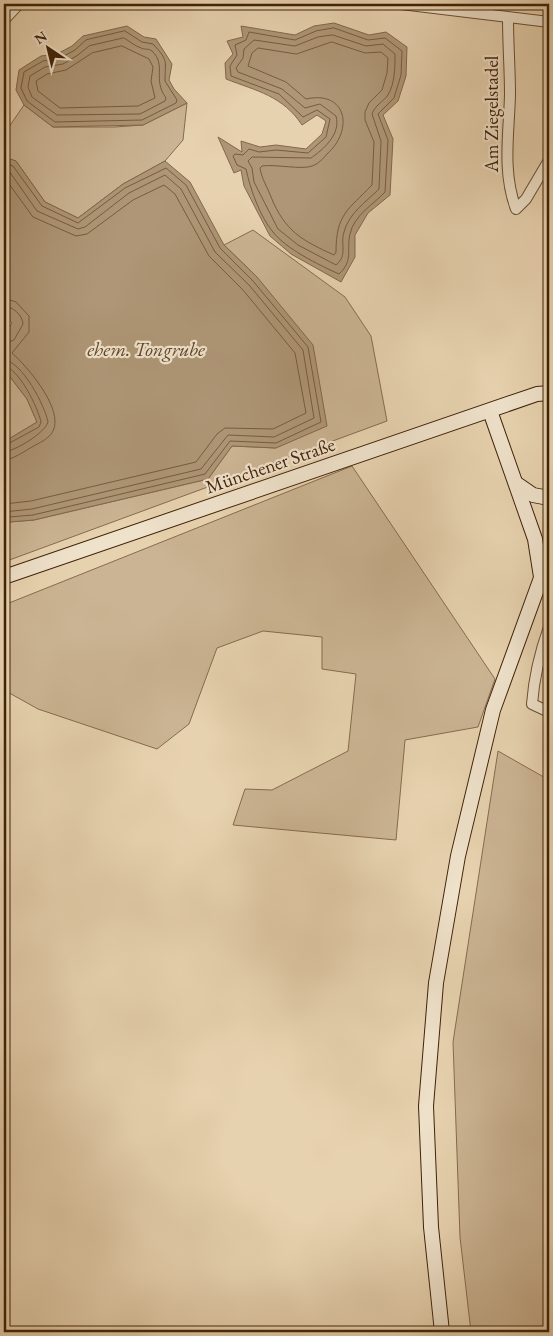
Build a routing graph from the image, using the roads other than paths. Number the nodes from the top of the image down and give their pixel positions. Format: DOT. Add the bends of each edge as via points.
graph roads {
  1 [pos="19,4"];
  2 [pos="401,4"];
  3 [pos="508,18"];
  4 [pos="4,20"];
  5 [pos="549,22"];
  6 [pos="549,160"];
  7 [pos="549,392"];
  8 [pos="490,411"];
  9 [pos="517,484"];
  10 [pos="549,498"];
  11 [pos="549,556"];
  12 [pos="545,574"];
  13 [pos="4,577"];
  14 [pos="549,627"];
  15 [pos="549,712"];
  16 [pos="442,1332"];
  1 -- 4 [label="street"];
  2 -- 3 [label="street"];
  3 -- 5 [label="street"];
  3 -- 6 [label="street, Am Ziegelstadel" via="510,94 507,148 510,192 516,208 526,198"];
  7 -- 8 [label="main road, Münchener Straße"];
  8 -- 9 [label="main road"];
  8 -- 13 [label="main road, Münchener Straße"];
  9 -- 10 [label="main road" via="533,496"];
  9 -- 12 [label="main road"];
  11 -- 12 [label="main road"];
  12 -- 16 [label="main road" via="493,710 458,856 436,983 426,1106 431,1227"];
  14 -- 15 [label="street" via="540,651 532,704"];
}
